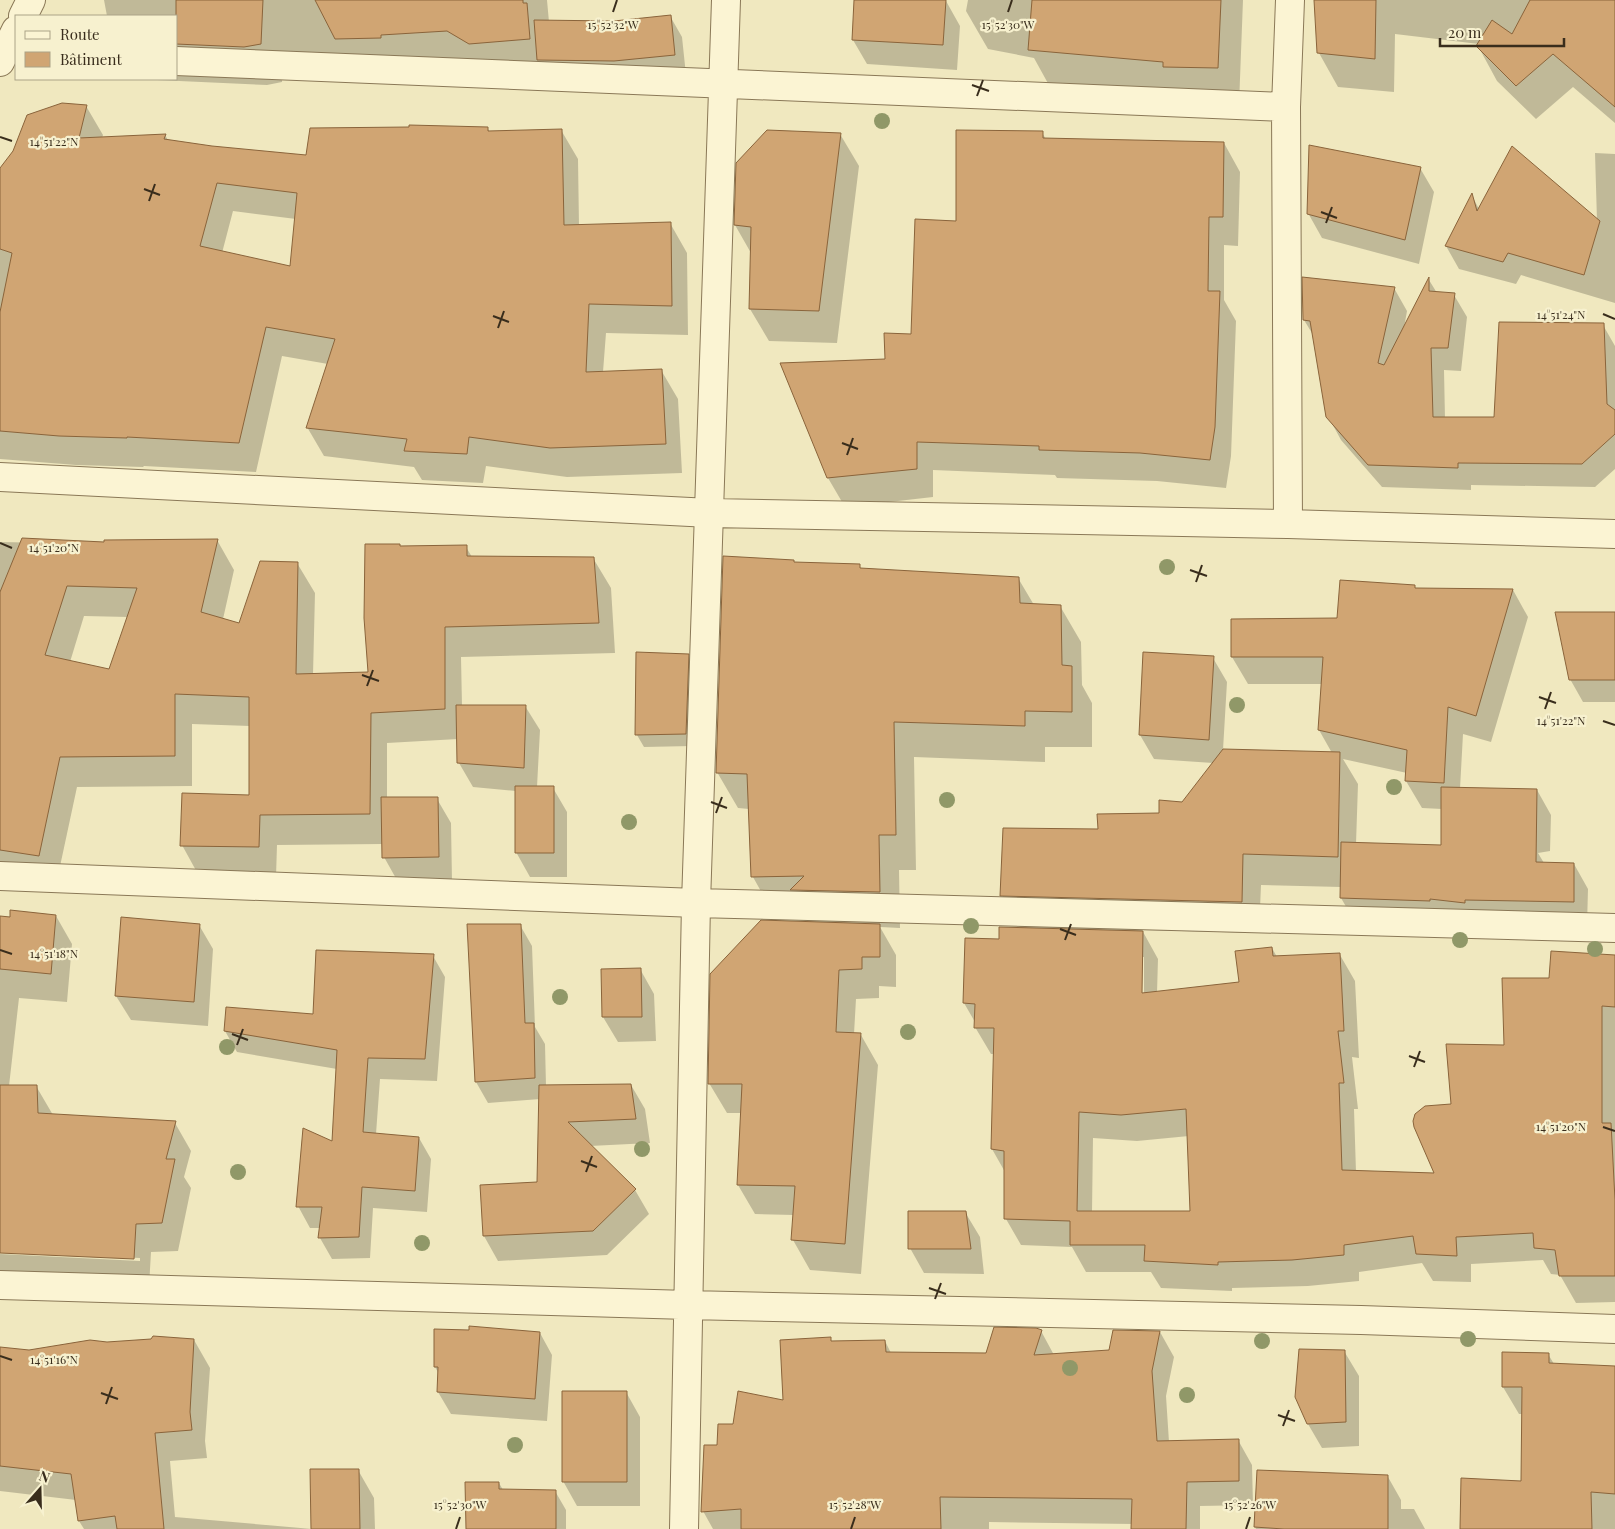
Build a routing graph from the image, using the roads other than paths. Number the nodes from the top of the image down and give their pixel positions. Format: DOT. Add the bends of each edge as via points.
graph roads {
  1 [pos="31,0"];
  2 [pos="726,0"];
  3 [pos="1290,0"];
  4 [pos="24,15"];
  5 [pos="15,33"];
  6 [pos="7,57"];
  7 [pos="178,61"];
  8 [pos="723,85"];
  9 [pos="1286,107"];
  10 [pos="0,477"];
  11 [pos="710,513"];
  12 [pos="1288,524"];
  13 [pos="1615,534"];
  14 [pos="0,876"];
  15 [pos="696,903"];
  16 [pos="1615,928"];
  17 [pos="0,1286"];
  18 [pos="688,1305"];
  19 [pos="1615,1328"];
  20 [pos="684,1529"];
  1 -- 4 [label="street"];
  2 -- 8 [label="street"];
  3 -- 9 [label="street"];
  5 -- 6 [label="street"];
  7 -- 8 [label="street"];
  8 -- 9 [label="street"];
  8 -- 11 [label="street"];
  9 -- 12 [label="street"];
  10 -- 11 [label="street"];
  11 -- 12 [label="street"];
  11 -- 15 [label="street"];
  12 -- 13 [label="street"];
  14 -- 15 [label="street"];
  15 -- 16 [label="street"];
  15 -- 18 [label="street"];
  17 -- 18 [label="street"];
  18 -- 19 [label="street"];
  18 -- 20 [label="street"];
}
